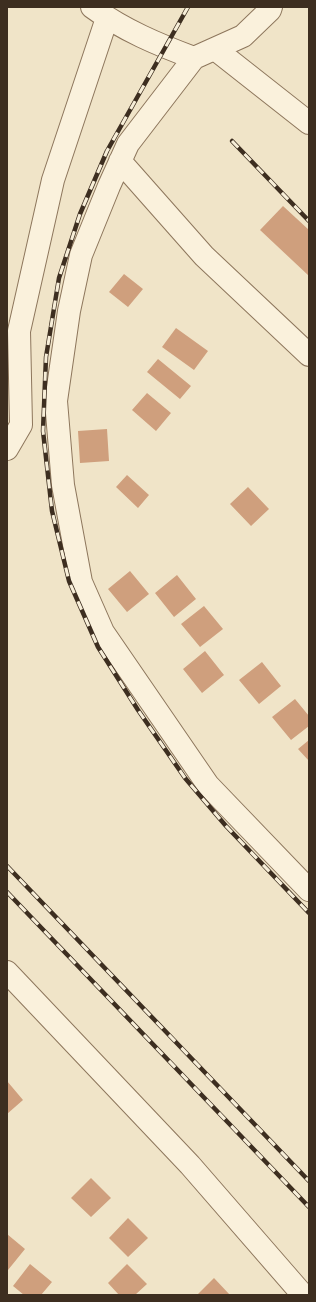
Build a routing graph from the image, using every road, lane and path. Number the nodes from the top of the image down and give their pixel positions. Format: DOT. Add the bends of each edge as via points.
graph roads {
  1 [pos="271,7"];
  2 [pos="100,12"];
  3 [pos="215,49"];
  4 [pos="194,58"];
  5 [pos="309,123"];
  6 [pos="120,161"];
  7 [pos="309,355"];
  8 [pos="7,449"];
  9 [pos="309,890"];
  10 [pos="7,972"];
  11 [pos="303,1295"];
  1 -- 3 [label="street" via="243,36"];
  2 -- 4 [label="street" via="165,48"];
  2 -- 8 [label="street" via="53,180 19,331 21,425"];
  3 -- 4 [label="street"];
  3 -- 5 [label="street"];
  4 -- 6 [label="street" via="128,144"];
  6 -- 7 [label="street" via="204,256"];
  6 -- 9 [label="street" via="81,256 69,312 56,401 63,485 81,582 103,632 208,785"];
  10 -- 11 [label="street" via="190,1165"];
}
